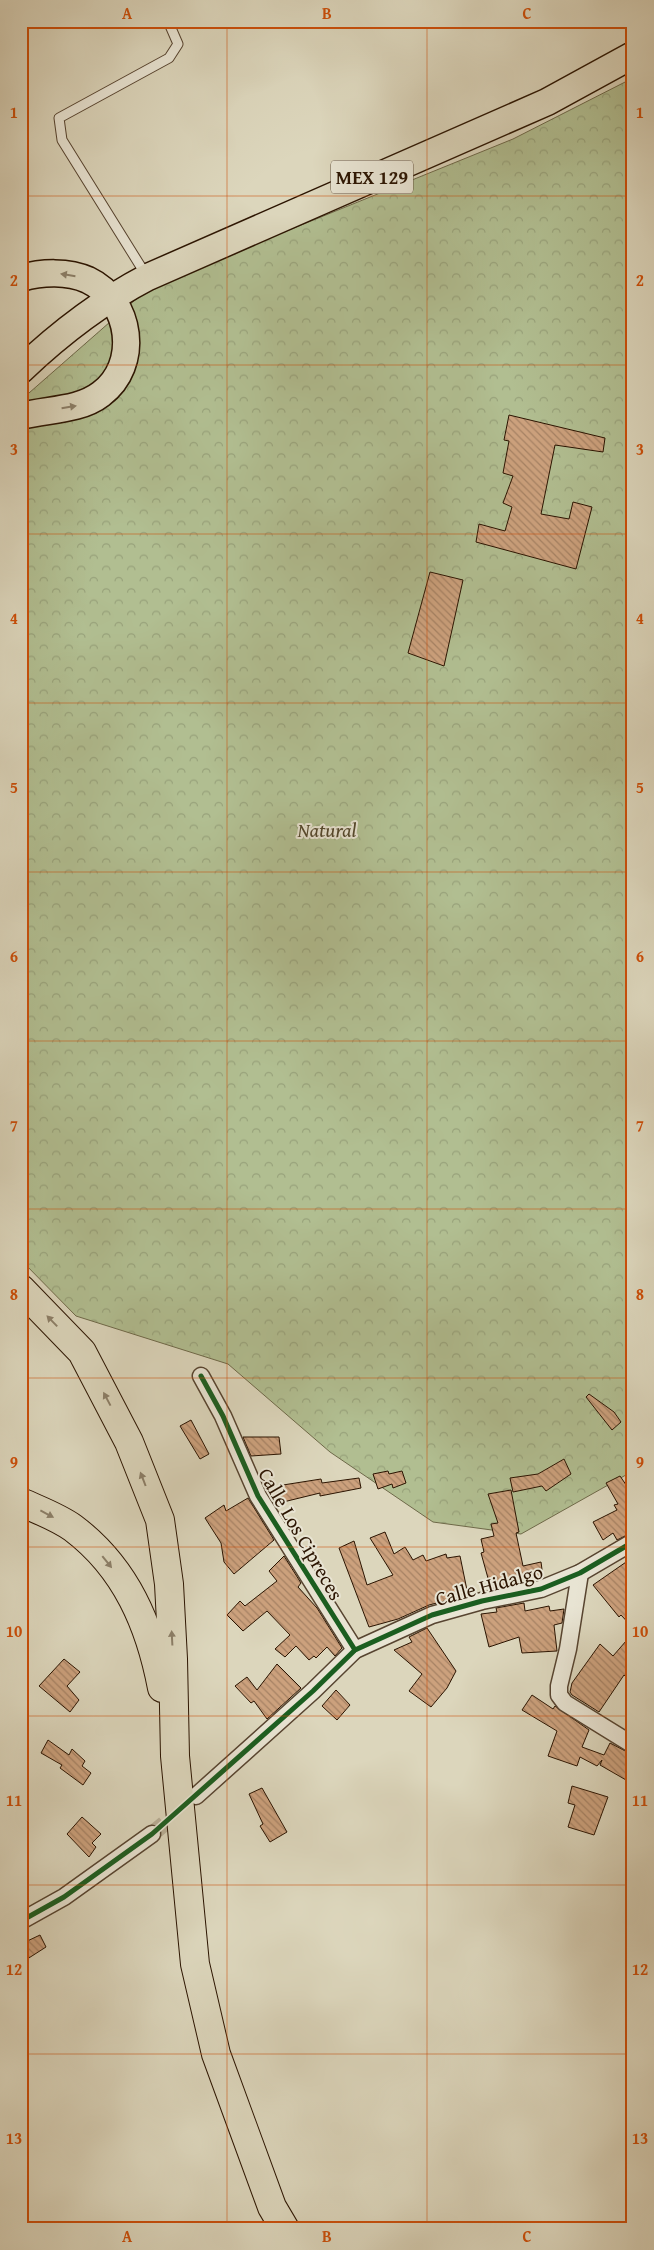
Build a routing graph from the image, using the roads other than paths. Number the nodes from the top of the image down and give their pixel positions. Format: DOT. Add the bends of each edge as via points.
graph roads {
  1 [pos="168,21"];
  2 [pos="633,55"];
  3 [pos="148,277"];
  4 [pos="21,278"];
  5 [pos="110,297"];
  6 [pos="21,370"];
  7 [pos="21,416"];
  8 [pos="21,1289"];
  9 [pos="201,1376"];
  10 [pos="21,1502"];
  11 [pos="633,1542"];
  12 [pos="580,1573"];
  13 [pos="355,1650"];
  14 [pos="633,1745"];
  15 [pos="175,1756"];
  16 [pos="196,1796"];
  17 [pos="152,1834"];
  18 [pos="21,1921"];
  19 [pos="285,2229"];
  1 -- 3 [label="lane" via="178,44 169,58 59,118 62,140"];
  2 -- 3 [label="main road, MEX 129" via="547,102"];
  3 -- 5 [label="main road, MEX 129"];
  5 -- 4 [label="main road, one-way" via="90,281 76,276 34,274"];
  5 -- 6 [label="main road, MEX 129" via="67,329"];
  7 -- 5 [label="main road, one-way" via="80,405 101,395 118,376 123,368 126,337"];
  15 -- 8 [label="highway, one-way" via="171,1619 160,1520 129,1442 82,1352"];
  9 -- 13 [label="street, Calle Los Cipreces" via="223,1416 258,1496"];
  10 -- 15 [label="highway, one-way" via="72,1528 97,1550 121,1579 143,1618 158,1666"];
  11 -- 12 [label="street, Calle Hidalgo"];
  12 -- 13 [label="street, Calle Hidalgo" via="542,1589 432,1615"];
  12 -- 14 [label="street" via="559,1695 566,1703"];
  13 -- 16 [label="street, Calle Hidalgo"];
  15 -- 19 [label="highway" via="195,1964 216,2054 272,2207"];
  17 -- 18 [label="street" via="64,1897"];
}
